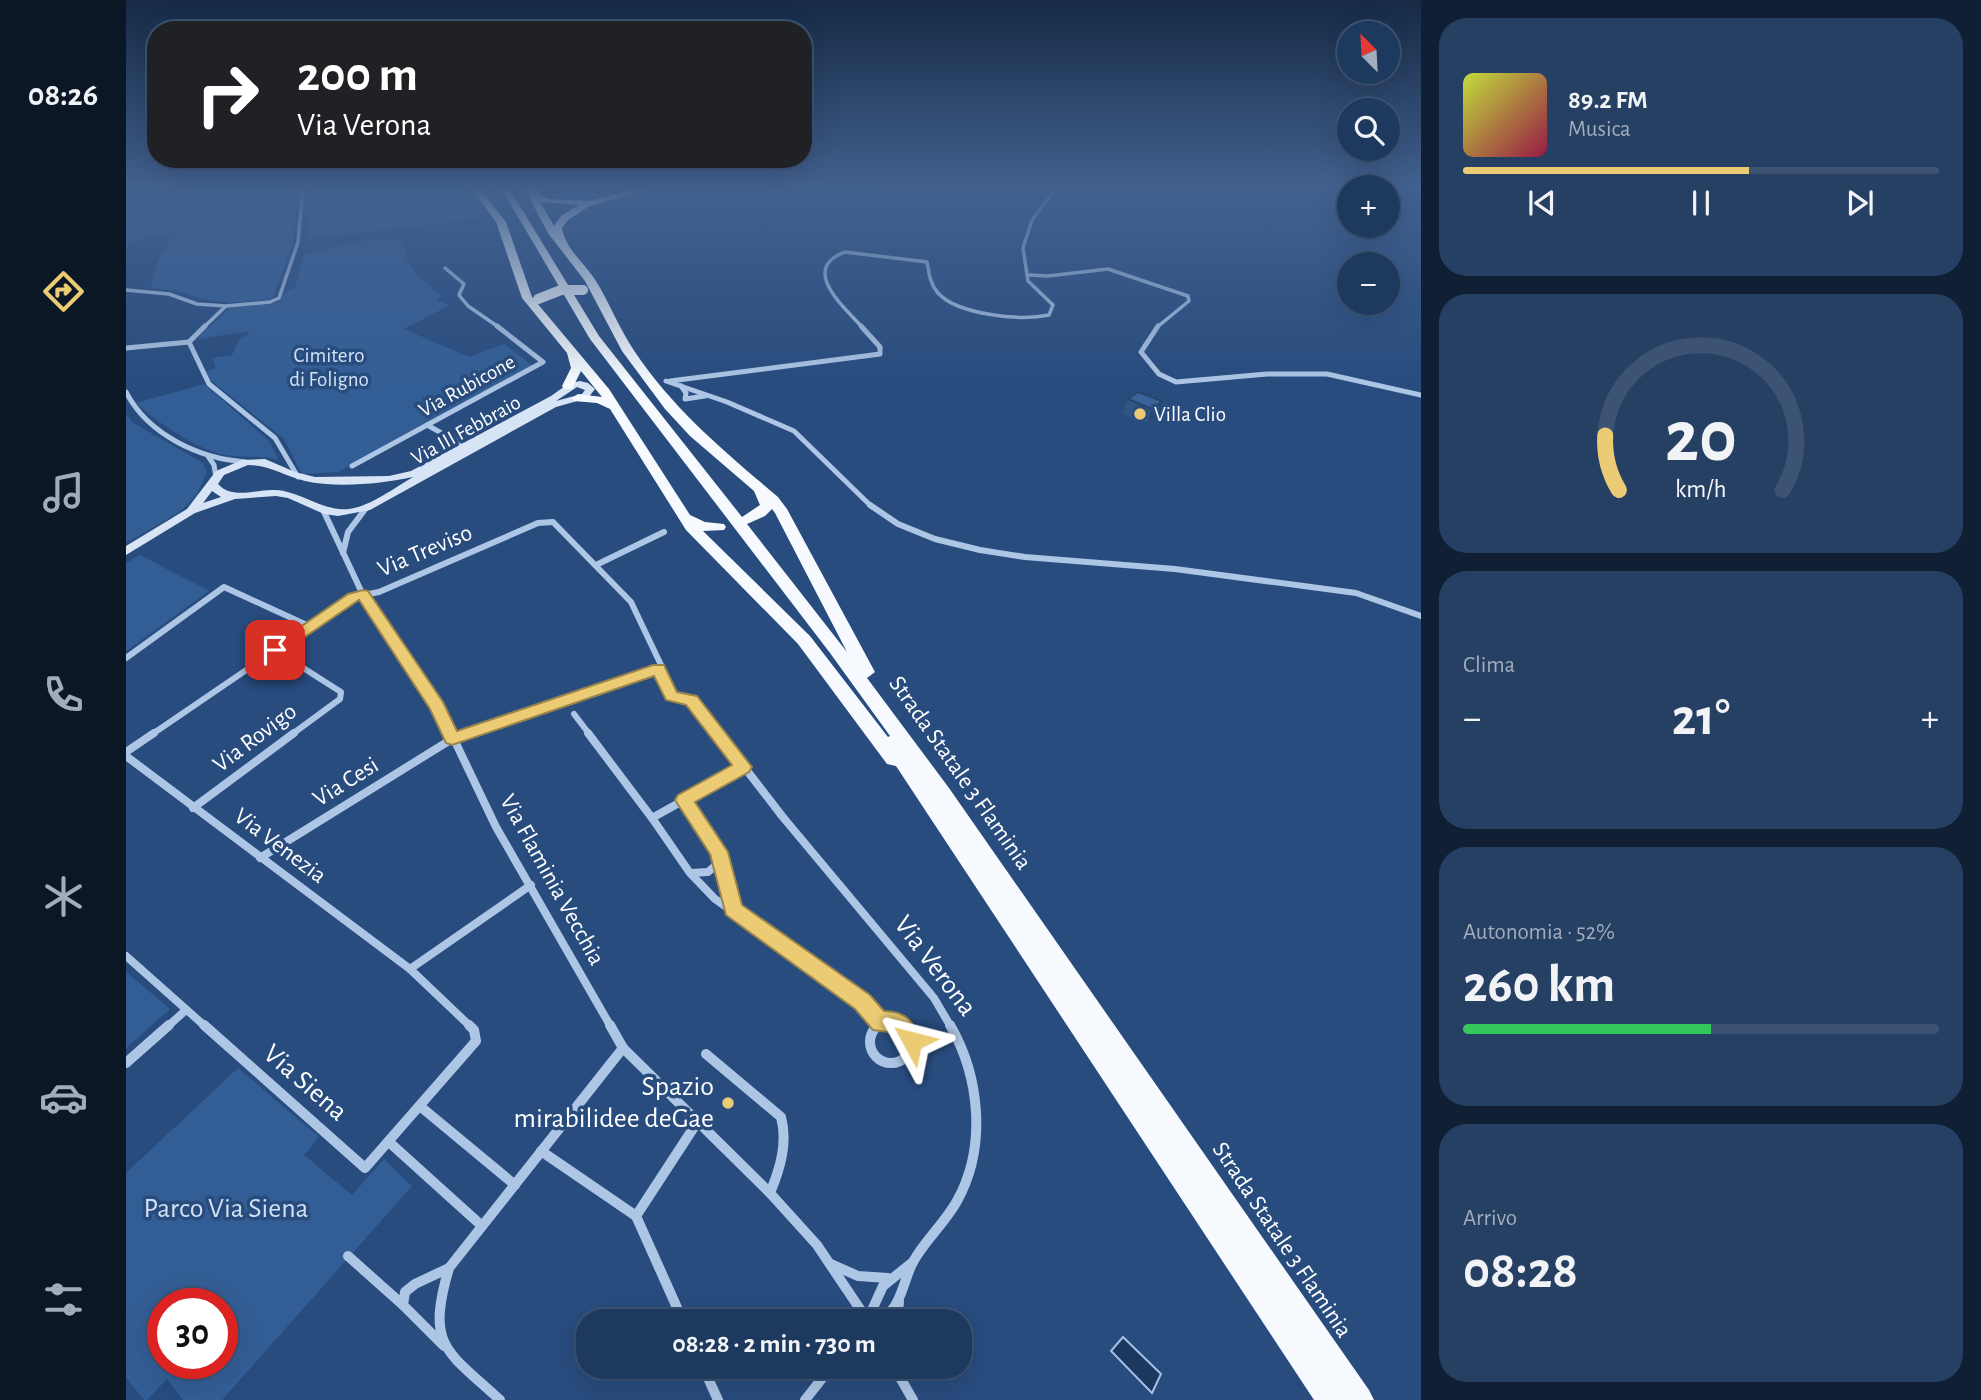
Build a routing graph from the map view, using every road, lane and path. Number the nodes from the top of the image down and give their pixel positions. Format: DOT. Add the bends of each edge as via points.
graph roads {
  1 [pos="294,253"];
  2 [pos="511,253"];
  3 [pos="533,253"];
  4 [pos="543,253"];
  5 [pos="569,253"];
  6 [pos="845,253"];
  7 [pos="869,253"];
  8 [pos="1023,253"];
  9 [pos="445,268"];
  10 [pos="580,269"];
  11 [pos="1029,275"];
  12 [pos="520,281"];
  13 [pos="126,290"];
  14 [pos="597,294"];
  15 [pos="535,302"];
  16 [pos="226,306"];
  17 [pos="188,342"];
  18 [pos="126,348"];
  19 [pos="572,352"];
  20 [pos="640,368"];
  21 [pos="666,381"];
  22 [pos="568,386"];
  23 [pos="126,392"];
  24 [pos="683,393"];
  25 [pos="1421,395"];
  26 [pos="713,397"];
  27 [pos="578,398"];
  28 [pos="615,407"];
  29 [pos="683,421"];
  30 [pos="427,425"];
  31 [pos="465,446"];
  32 [pos="208,456"];
  33 [pos="246,462"];
  34 [pos="352,467"];
  35 [pos="298,477"];
  36 [pos="368,480"];
  37 [pos="214,481"];
  38 [pos="760,489"];
  39 [pos="234,495"];
  40 [pos="370,505"];
  41 [pos="191,510"];
  42 [pos="324,512"];
  43 [pos="686,519"];
  44 [pos="747,520"];
  45 [pos="719,527"];
  46 [pos="664,532"];
  47 [pos="126,551"];
  48 [pos="343,554"];
  49 [pos="596,565"];
  50 [pos="363,594"];
  51 [pos="1421,616"];
  52 [pos="309,626"];
  53 [pos="275,650"];
  54 [pos="126,657"];
  55 [pos="658,669"];
  56 [pos="574,714"];
  57 [pos="452,739"];
  58 [pos="126,754"];
  59 [pos="743,767"];
  60 [pos="936,796"];
  61 [pos="684,800"];
  62 [pos="193,808"];
  63 [pos="652,818"];
  64 [pos="260,858"];
  65 [pos="722,860"];
  66 [pos="690,873"];
  67 [pos="531,885"];
  68 [pos="733,909"];
  69 [pos="126,956"];
  70 [pos="410,969"];
  71 [pos="186,1010"];
  72 [pos="880,1023"];
  73 [pos="623,1048"];
  74 [pos="706,1054"];
  75 [pos="126,1063"];
  76 [pos="421,1107"];
  77 [pos="698,1121"];
  78 [pos="405,1125"];
  79 [pos="389,1142"];
  80 [pos="541,1151"];
  81 [pos="515,1185"];
  82 [pos="770,1192"];
  83 [pos="636,1216"];
  84 [pos="482,1226"];
  85 [pos="348,1256"];
  86 [pos="913,1262"];
  87 [pos="830,1264"];
  88 [pos="449,1268"];
  89 [pos="888,1278"];
  90 [pos="899,1301"];
  91 [pos="403,1305"];
  92 [pos="678,1309"];
  93 [pos="860,1309"];
  94 [pos="872,1309"];
  95 [pos="893,1309"];
  96 [pos="898,1309"];
  97 [pos="445,1348"];
  98 [pos="708,1379"];
  99 [pos="822,1379"];
  100 [pos="903,1379"];
  101 [pos="500,1400"];
  102 [pos="718,1400"];
  103 [pos="805,1400"];
  104 [pos="913,1400"];
  105 [pos="1331,1400"];
  106 [pos="1359,1400"];
  1 -- 16 [label="street" via="279,298"];
  2 -- 12 [label="highway"];
  3 -- 60 [label="highway, Strada Statale 3 Flaminia" via="615,381"];
  4 -- 60 [label="highway, Strada Statale 3 Flaminia" via="612,361 836,649"];
  5 -- 10 [label="highway"];
  6 -- 21 [label="street" via="824,266 829,290 880,347 880,354"];
  7 -- 11 [label="street" via="923,260 928,264 929,281 949,301 1017,318 1046,316 1053,305 1029,282"];
  8 -- 11 [label="street"];
  9 -- 30 [label="street, Via Rubicone" via="464,284 459,295 468,306 543,362"];
  10 -- 12 [label="highway" via="576,280 558,287"];
  10 -- 14 [label="highway"];
  11 -- 25 [label="street" via="1108,269 1188,296 1189,301 1159,324 1141,352 1171,381 1327,374"];
  12 -- 15 [label="highway"];
  13 -- 16 [label="street"];
  14 -- 15 [label="highway, bridge" via="561,289"];
  14 -- 20 [label="highway"];
  15 -- 19 [label="highway"];
  16 -- 17 [label="street"];
  17 -- 18 [label="street"];
  17 -- 35 [label="street" via="209,384 275,438"];
  19 -- 22 [label="highway" via="577,368"];
  19 -- 28 [label="highway"];
  20 -- 21 [label="highway"];
  20 -- 29 [label="highway"];
  21 -- 24 [label="street"];
  22 -- 27 [label="main road" via="589,387 590,393"];
  22 -- 31 [label="main road"];
  23 -- 32 [label="street" via="142,418"];
  24 -- 26 [label="street"];
  24 -- 26 [label="street"];
  24 -- 29 [label="highway" via="678,407"];
  26 -- 51 [label="street" via="794,431 870,506 935,539 1014,556 1175,569 1356,593"];
  27 -- 28 [label="highway"];
  27 -- 40 [label="main road, Via III Febbraio" via="552,405"];
  28 -- 43 [label="highway"];
  29 -- 38 [label="highway"];
  30 -- 31 [label="street"];
  30 -- 34 [label="street, Via Rubicone"];
  31 -- 36 [label="main road" via="414,474"];
  32 -- 33 [label="street"];
  32 -- 37 [label="street" via="214,465"];
  33 -- 35 [label="main road" via="265,462"];
  33 -- 37 [label="main road"];
  35 -- 36 [label="main road"];
  36 -- 40 [label="main road" via="379,490"];
  37 -- 39 [label="main road" via="218,492"];
  37 -- 41 [label="main road"];
  38 -- 44 [label="highway" via="767,506"];
  38 -- 60 [label="highway" via="789,523 856,656"];
  39 -- 41 [label="main road"];
  39 -- 42 [label="main road" via="285,494"];
  40 -- 42 [label="main road" via="341,514"];
  40 -- 48 [label="street" via="348,533"];
  41 -- 47 [label="main road"];
  42 -- 48 [label="street, Via Flaminia Vecchia"];
  43 -- 45 [label="highway"];
  43 -- 60 [label="highway" via="804,640 889,754"];
  46 -- 49 [label="street"];
  48 -- 50 [label="street, Via Flaminia Vecchia"];
  49 -- 50 [label="street, Via Treviso" via="546,521 379,592"];
  49 -- 55 [label="street, Via Treviso" via="631,602 661,665"];
  50 -- 52 [label="street, Via Treviso"];
  50 -- 57 [label="street, Via Flaminia Vecchia" via="438,706"];
  52 -- 53 [label="street, Via Treviso"];
  52 -- 54 [label="street" via="224,587"];
  53 -- 58 [label="street, Via Treviso"];
  53 -- 62 [label="street, Via Rovigo" via="341,692 340,699"];
  55 -- 57 [label="street"];
  55 -- 59 [label="street, Via Verona" via="672,696 692,700"];
  56 -- 63 [label="street"];
  57 -- 64 [label="street, Via Cesi"];
  57 -- 67 [label="street, Via Flaminia Vecchia"];
  58 -- 62 [label="street, Via Venezia"];
  59 -- 61 [label="street"];
  59 -- 86 [label="street, Via Verona" via="934,998 964,1049 976,1101 976,1148 958,1200"];
  60 -- 105 [label="highway, Strada Statale 3 Flaminia"];
  60 -- 106 [label="highway, Strada Statale 3 Flaminia"];
  61 -- 63 [label="street"];
  61 -- 65 [label="street"];
  62 -- 64 [label="street, Via Venezia"];
  63 -- 66 [label="street"];
  64 -- 70 [label="street, Via Venezia"];
  65 -- 66 [label="street" via="702,875"];
  65 -- 68 [label="street"];
  66 -- 68 [label="street" via="715,899"];
  67 -- 70 [label="street"];
  67 -- 73 [label="street, Via Flaminia Vecchia"];
  68 -- 72 [label="street" via="862,1002"];
  69 -- 71 [label="street, Via Siena"];
  70 -- 76 [label="street, Via Venezia" via="474,1030 476,1041"];
  71 -- 75 [label="street"];
  71 -- 79 [label="street, Via Siena" via="365,1168"];
  72 -- 72 [label="street" via="869,1039 873,1053 884,1062 905,1059 912,1048 910,1034 900,1024"];
  73 -- 77 [label="street, Via Flaminia Vecchia"];
  73 -- 80 [label="street"];
  74 -- 82 [label="street" via="781,1118 785,1128 778,1175"];
  76 -- 78 [label="street, Via Venezia"];
  76 -- 81 [label="street"];
  77 -- 82 [label="street, Via Flaminia Vecchia"];
  77 -- 83 [label="street"];
  78 -- 79 [label="street, Via Siena"];
  79 -- 84 [label="street"];
  80 -- 81 [label="street"];
  80 -- 83 [label="street"];
  81 -- 84 [label="street"];
  82 -- 87 [label="street, Via Flaminia Vecchia"];
  83 -- 92 [label="street"];
  84 -- 88 [label="street"];
  85 -- 91 [label="street"];
  86 -- 89 [label="street, Via Verona"];
  86 -- 90 [label="street, Via Verona"];
  87 -- 89 [label="street" via="858,1276"];
  87 -- 93 [label="street, Via Flaminia Vecchia"];
  88 -- 91 [label="street" via="405,1292"];
  88 -- 97 [label="street" via="438,1322"];
  89 -- 94 [label="street, Via Verona" via="877,1291"];
  90 -- 95 [label="street"];
  90 -- 96 [label="street, Via Verona"];
  91 -- 97 [label="street"];
  97 -- 101 [label="street"];
  98 -- 102 [label="street"];
  99 -- 103 [label="street"];
  100 -- 104 [label="street"];
}
